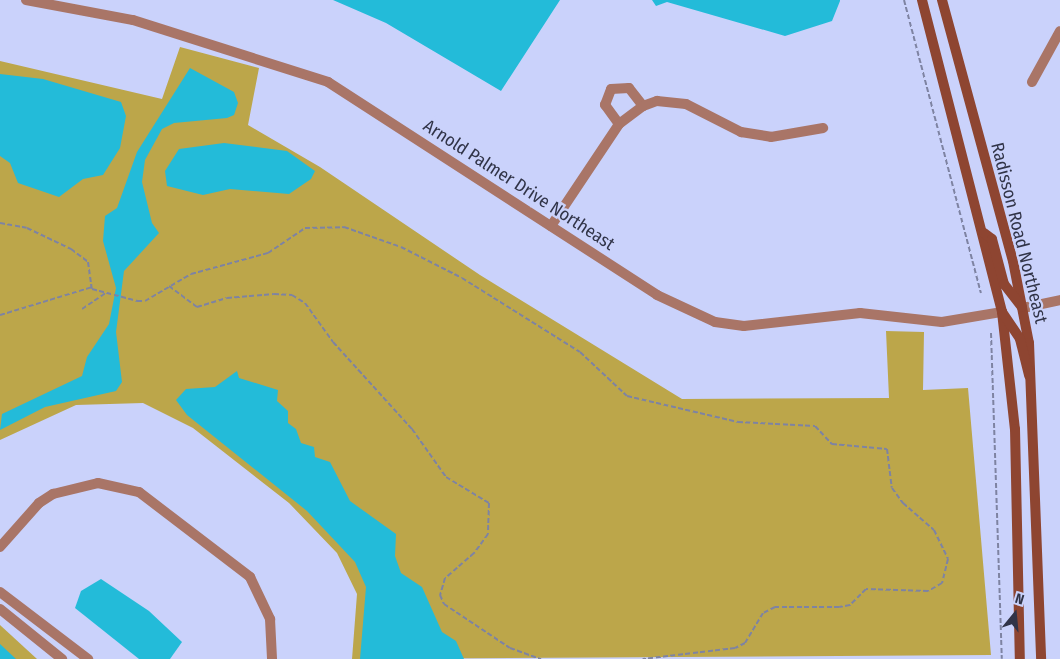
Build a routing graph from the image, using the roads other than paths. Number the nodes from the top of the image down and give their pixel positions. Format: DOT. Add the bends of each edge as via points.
graph roads {
  1 [pos="26,0"];
  2 [pos="922,0"];
  3 [pos="942,0"];
  4 [pos="88,5"];
  5 [pos="1060,30"];
  6 [pos="1032,82"];
  7 [pos="642,106"];
  8 [pos="619,124"];
  9 [pos="823,128"];
  10 [pos="552,226"];
  11 [pos="982,231"];
  12 [pos="1060,300"];
  13 [pos="1022,308"];
  14 [pos="1002,312"];
  15 [pos="1033,381"];
  16 [pos="0,547"];
  17 [pos="0,592"];
  18 [pos="0,609"];
  19 [pos="62,659"];
  20 [pos="88,659"];
  21 [pos="272,659"];
  22 [pos="1020,659"];
  23 [pos="1041,659"];
  1 -- 4 [label="street, Arnold Palmer Drive Northeast"];
  2 -- 11 [label="main road, Radisson Road Northeast"];
  3 -- 13 [label="main road, Radisson Road Northeast"];
  4 -- 10 [label="street, Arnold Palmer Drive Northeast" via="328,82"];
  5 -- 6 [label="street"];
  7 -- 8 [label="street"];
  7 -- 8 [label="street" via="629,88 611,89 605,105"];
  7 -- 9 [label="street" via="657,101 686,104 741,132 771,137"];
  8 -- 10 [label="street"];
  10 -- 14 [label="street, Arnold Palmer Drive Northeast" via="657,295 715,322 754,326 860,313 942,322"];
  11 -- 13 [label="main road" via="992,239 1004,284"];
  11 -- 14 [label="main road, Radisson Road Northeast"];
  12 -- 13 [label="street"];
  13 -- 15 [label="main road, Radisson Road Northeast"];
  14 -- 15 [label="main road" via="1013,324 1025,370"];
  14 -- 22 [label="main road, Radisson Road Northeast" via="1015,429"];
  15 -- 23 [label="main road, Radisson Road Northeast"];
  16 -- 21 [label="street" via="32,510 53,494 98,483 139,492 250,577 270,619"];
  17 -- 20 [label="street"];
  18 -- 19 [label="street"];
}
